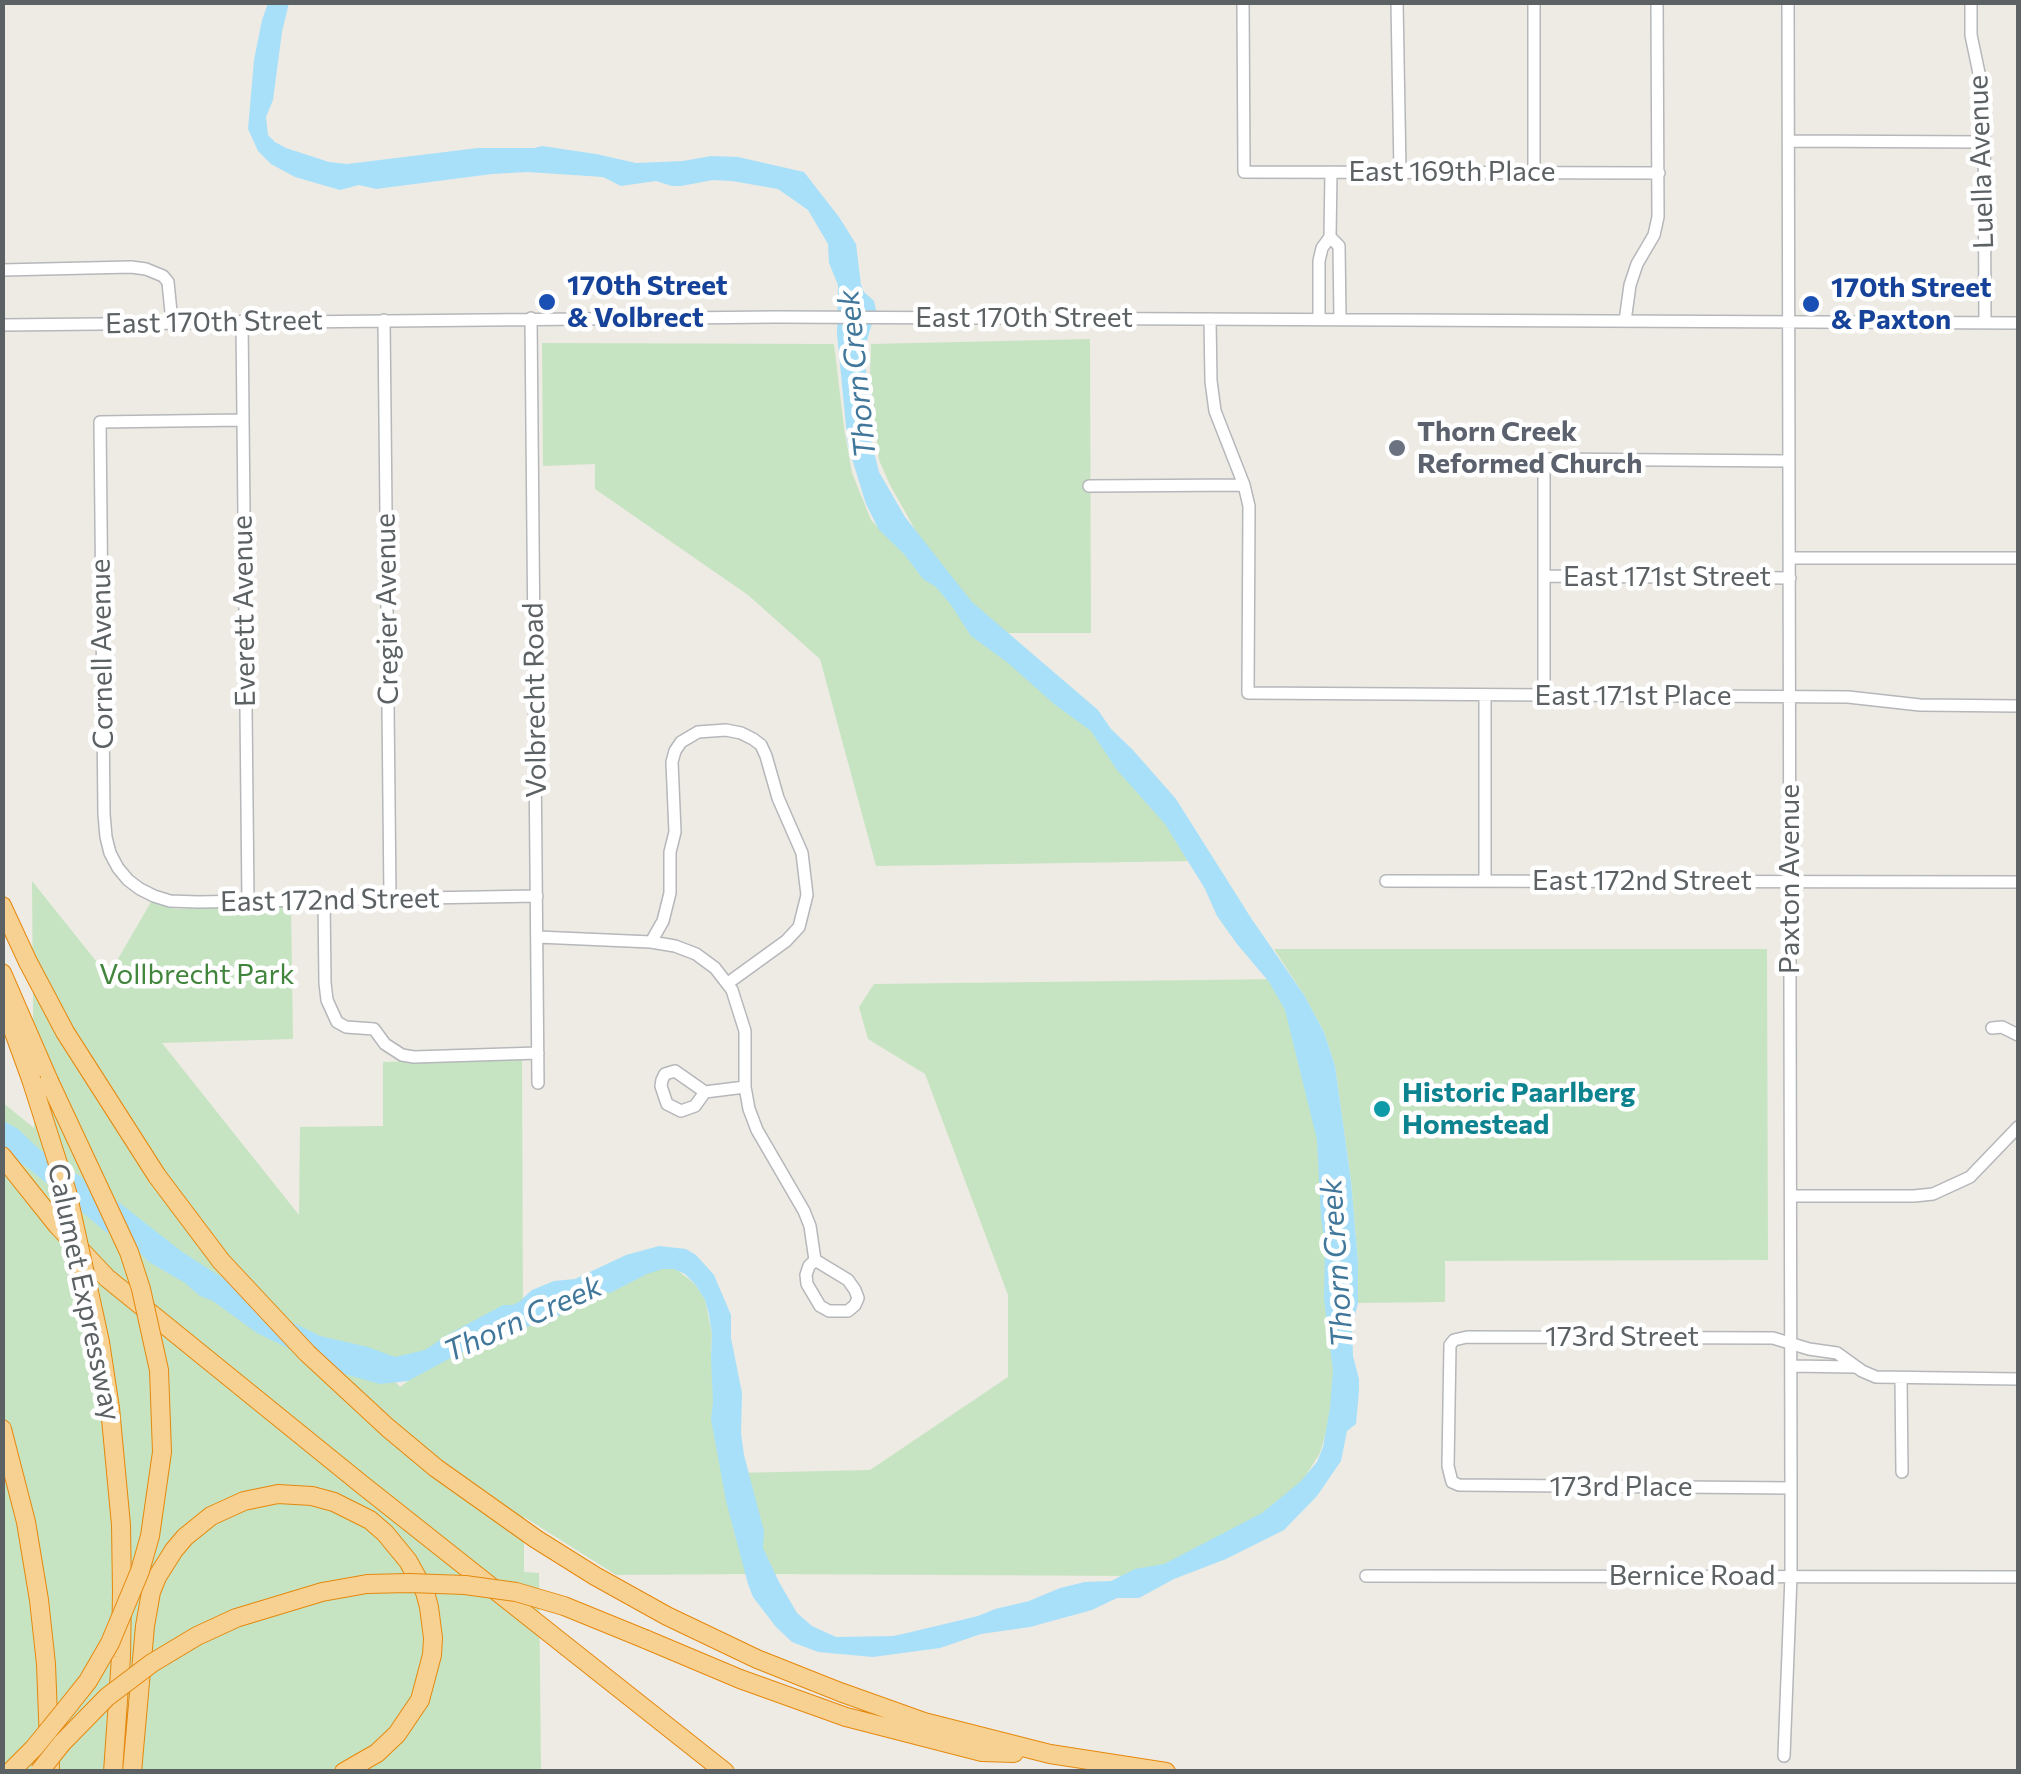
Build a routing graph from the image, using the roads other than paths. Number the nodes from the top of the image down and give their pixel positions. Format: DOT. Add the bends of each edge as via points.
graph roads {
  1 [pos="1244,2"];
  2 [pos="1397,2"];
  3 [pos="1534,2"];
  4 [pos="1658,2"];
  5 [pos="1788,2"];
  6 [pos="1971,2"];
  7 [pos="1789,141"];
  8 [pos="1984,142"];
  9 [pos="1331,172"];
  10 [pos="1400,172"];
  11 [pos="1534,172"];
  12 [pos="1659,173"];
  13 [pos="1330,237"];
  14 [pos="2,270"];
  15 [pos="531,318"];
  16 [pos="1210,319"];
  17 [pos="1319,319"];
  18 [pos="1340,319"];
  19 [pos="384,320"];
  20 [pos="1625,320"];
  21 [pos="242,321"];
  22 [pos="172,322"];
  23 [pos="1789,322"];
  24 [pos="1985,323"];
  25 [pos="2018,323"];
  26 [pos="2,325"];
  27 [pos="242,420"];
  28 [pos="1788,461"];
  29 [pos="1244,485"];
  30 [pos="1089,486"];
  31 [pos="1790,558"];
  32 [pos="2018,558"];
  33 [pos="1544,576"];
  34 [pos="1790,578"];
  35 [pos="1485,696"];
  36 [pos="1544,696"];
  37 [pos="1790,696"];
  38 [pos="2018,706"];
  39 [pos="128,880"];
  40 [pos="1386,881"];
  41 [pos="1485,881"];
  42 [pos="1789,882"];
  43 [pos="2018,882"];
  44 [pos="538,896"];
  45 [pos="390,898"];
  46 [pos="324,899"];
  47 [pos="248,901"];
  48 [pos="2,906"];
  49 [pos="538,937"];
  50 [pos="651,942"];
  51 [pos="2,974"];
  52 [pos="728,984"];
  53 [pos="2,1002"];
  54 [pos="1992,1028"];
  55 [pos="2018,1035"];
  56 [pos="538,1053"];
  57 [pos="40,1080"];
  58 [pos="538,1083"];
  59 [pos="744,1087"];
  60 [pos="704,1092"];
  61 [pos="2018,1127"];
  62 [pos="2,1156"];
  63 [pos="1791,1196"];
  64 [pos="815,1260"];
  65 [pos="1791,1342"];
  66 [pos="1791,1366"];
  67 [pos="1856,1367"];
  68 [pos="1900,1378"];
  69 [pos="2018,1378"];
  70 [pos="2,1429"];
  71 [pos="1902,1472"];
  72 [pos="1452,1482"];
  73 [pos="1792,1488"];
  74 [pos="1366,1576"];
  75 [pos="1791,1576"];
  76 [pos="2018,1577"];
  77 [pos="1050,1754"];
  78 [pos="1784,1756"];
  79 [pos="723,1770"];
  80 [pos="10,1772"];
  81 [pos="39,1772"];
  82 [pos="50,1772"];
  83 [pos="113,1772"];
  84 [pos="132,1772"];
  85 [pos="344,1772"];
  86 [pos="1166,1772"];
  1 -- 9 [label="street, East 169th Place" via="1244,172"];
  2 -- 10 [label="street"];
  3 -- 11 [label="street"];
  4 -- 12 [label="street"];
  5 -- 7 [label="street, Paxton Avenue"];
  6 -- 8 [label="street, Luella Avenue"];
  7 -- 8 [label="street"];
  7 -- 23 [label="street, Paxton Avenue"];
  8 -- 24 [label="street, Luella Avenue"];
  9 -- 10 [label="street, East 169th Place"];
  9 -- 13 [label="street"];
  10 -- 11 [label="street, East 169th Place"];
  11 -- 12 [label="street, East 169th Place"];
  12 -- 20 [label="street" via="1658,217 1630,285"];
  13 -- 17 [label="street" via="1319,261"];
  13 -- 18 [label="street" via="1339,246"];
  14 -- 22 [label="street" via="146,268 168,282"];
  15 -- 16 [label="street, East 170th Street"];
  15 -- 19 [label="street, East 170th Street"];
  15 -- 44 [label="street, Volbrecht Road"];
  16 -- 17 [label="street, East 170th Street"];
  16 -- 29 [label="street" via="1212,397"];
  17 -- 18 [label="street, East 170th Street"];
  18 -- 20 [label="street, East 170th Street"];
  19 -- 21 [label="street, East 170th Street"];
  19 -- 45 [label="street, Cregier Avenue"];
  20 -- 23 [label="street, East 170th Street"];
  21 -- 22 [label="street, East 170th Street"];
  21 -- 27 [label="street, Everett Avenue"];
  22 -- 26 [label="street, East 170th Street"];
  23 -- 24 [label="street, East 170th Street"];
  23 -- 28 [label="street, Paxton Avenue"];
  24 -- 25 [label="street, East 170th Street"];
  27 -- 39 [label="street, Cornell Avenue" via="100,422 104,814 110,853"];
  27 -- 47 [label="street, Everett Avenue"];
  28 -- 31 [label="street, Paxton Avenue"];
  28 -- 33 [label="street" via="1544,459"];
  29 -- 30 [label="street"];
  29 -- 35 [label="street, East 171st Place" via="1248,693"];
  31 -- 32 [label="street"];
  31 -- 34 [label="street, Paxton Avenue"];
  33 -- 34 [label="street, East 171st Street"];
  33 -- 36 [label="street"];
  34 -- 37 [label="street, Paxton Avenue"];
  35 -- 36 [label="street, East 171st Place"];
  35 -- 41 [label="street"];
  36 -- 37 [label="street, East 171st Place"];
  37 -- 38 [label="street, East 171st Place"];
  37 -- 42 [label="street, Paxton Avenue"];
  39 -- 47 [label="street, East 172nd Street" via="170,901"];
  40 -- 41 [label="street, East 172nd Street"];
  41 -- 42 [label="street, East 172nd Street"];
  42 -- 43 [label="street, East 172nd Street"];
  42 -- 63 [label="street, Paxton Avenue"];
  44 -- 45 [label="street, East 172nd Street"];
  44 -- 49 [label="street, Volbrecht Road"];
  45 -- 46 [label="street, East 172nd Street"];
  46 -- 47 [label="street, East 172nd Street"];
  46 -- 56 [label="street" via="325,984 338,1022 374,1029 385,1044 414,1057"];
  48 -- 77 [label="highway" via="65,1032 156,1176 221,1261 307,1353 436,1468 536,1539 701,1633 908,1716"];
  49 -- 50 [label="street"];
  49 -- 56 [label="street, Volbrecht Road"];
  50 -- 52 [label="street" via="696,954"];
  50 -- 52 [label="street" via="668,906 675,750 698,732 741,733 766,756 797,840 806,895 798,927 786,941"];
  51 -- 57 [label="highway"];
  52 -- 59 [label="street" via="745,1031"];
  53 -- 57 [label="highway, Calumet Expressway"];
  54 -- 55 [label="street"];
  56 -- 58 [label="street, Volbrecht Road"];
  57 -- 80 [label="highway, bridge" via="129,1252 159,1370 162,1452 150,1536 110,1643 69,1706"];
  57 -- 83 [label="highway, Calumet Expressway, bridge" via="110,1408 122,1592"];
  59 -- 60 [label="street"];
  59 -- 64 [label="street" via="757,1130 804,1211"];
  61 -- 63 [label="street" via="1970,1177 1933,1194"];
  62 -- 79 [label="highway" via="107,1278"];
  63 -- 65 [label="street, Paxton Avenue"];
  64 -- 64 [label="street" via="806,1275 820,1306 848,1311 856,1290"];
  65 -- 66 [label="street, Paxton Avenue"];
  65 -- 67 [label="street, 173rd Street" via="1837,1353"];
  65 -- 72 [label="street, 173rd Street" via="1454,1340 1448,1354"];
  66 -- 67 [label="street"];
  66 -- 73 [label="street, Paxton Avenue"];
  67 -- 68 [label="street"];
  68 -- 69 [label="street"];
  68 -- 71 [label="street"];
  70 -- 82 [label="highway" via="40,1600"];
  72 -- 73 [label="street, 173rd Place"];
  73 -- 75 [label="street, Paxton Avenue"];
  74 -- 75 [label="street, Bernice Road"];
  75 -- 76 [label="street, Bernice Road"];
  75 -- 78 [label="street, Paxton Avenue"];
  77 -- 81 [label="highway, bridge" via="982,1752 846,1717 516,1592 409,1583 322,1592 197,1636 107,1697"];
  77 -- 86 [label="highway"];
  84 -- 85 [label="highway" via="145,1626 158,1577 185,1537 211,1516 278,1494 334,1502 370,1520 408,1561 429,1607 432,1655 420,1700 377,1753"];
}
